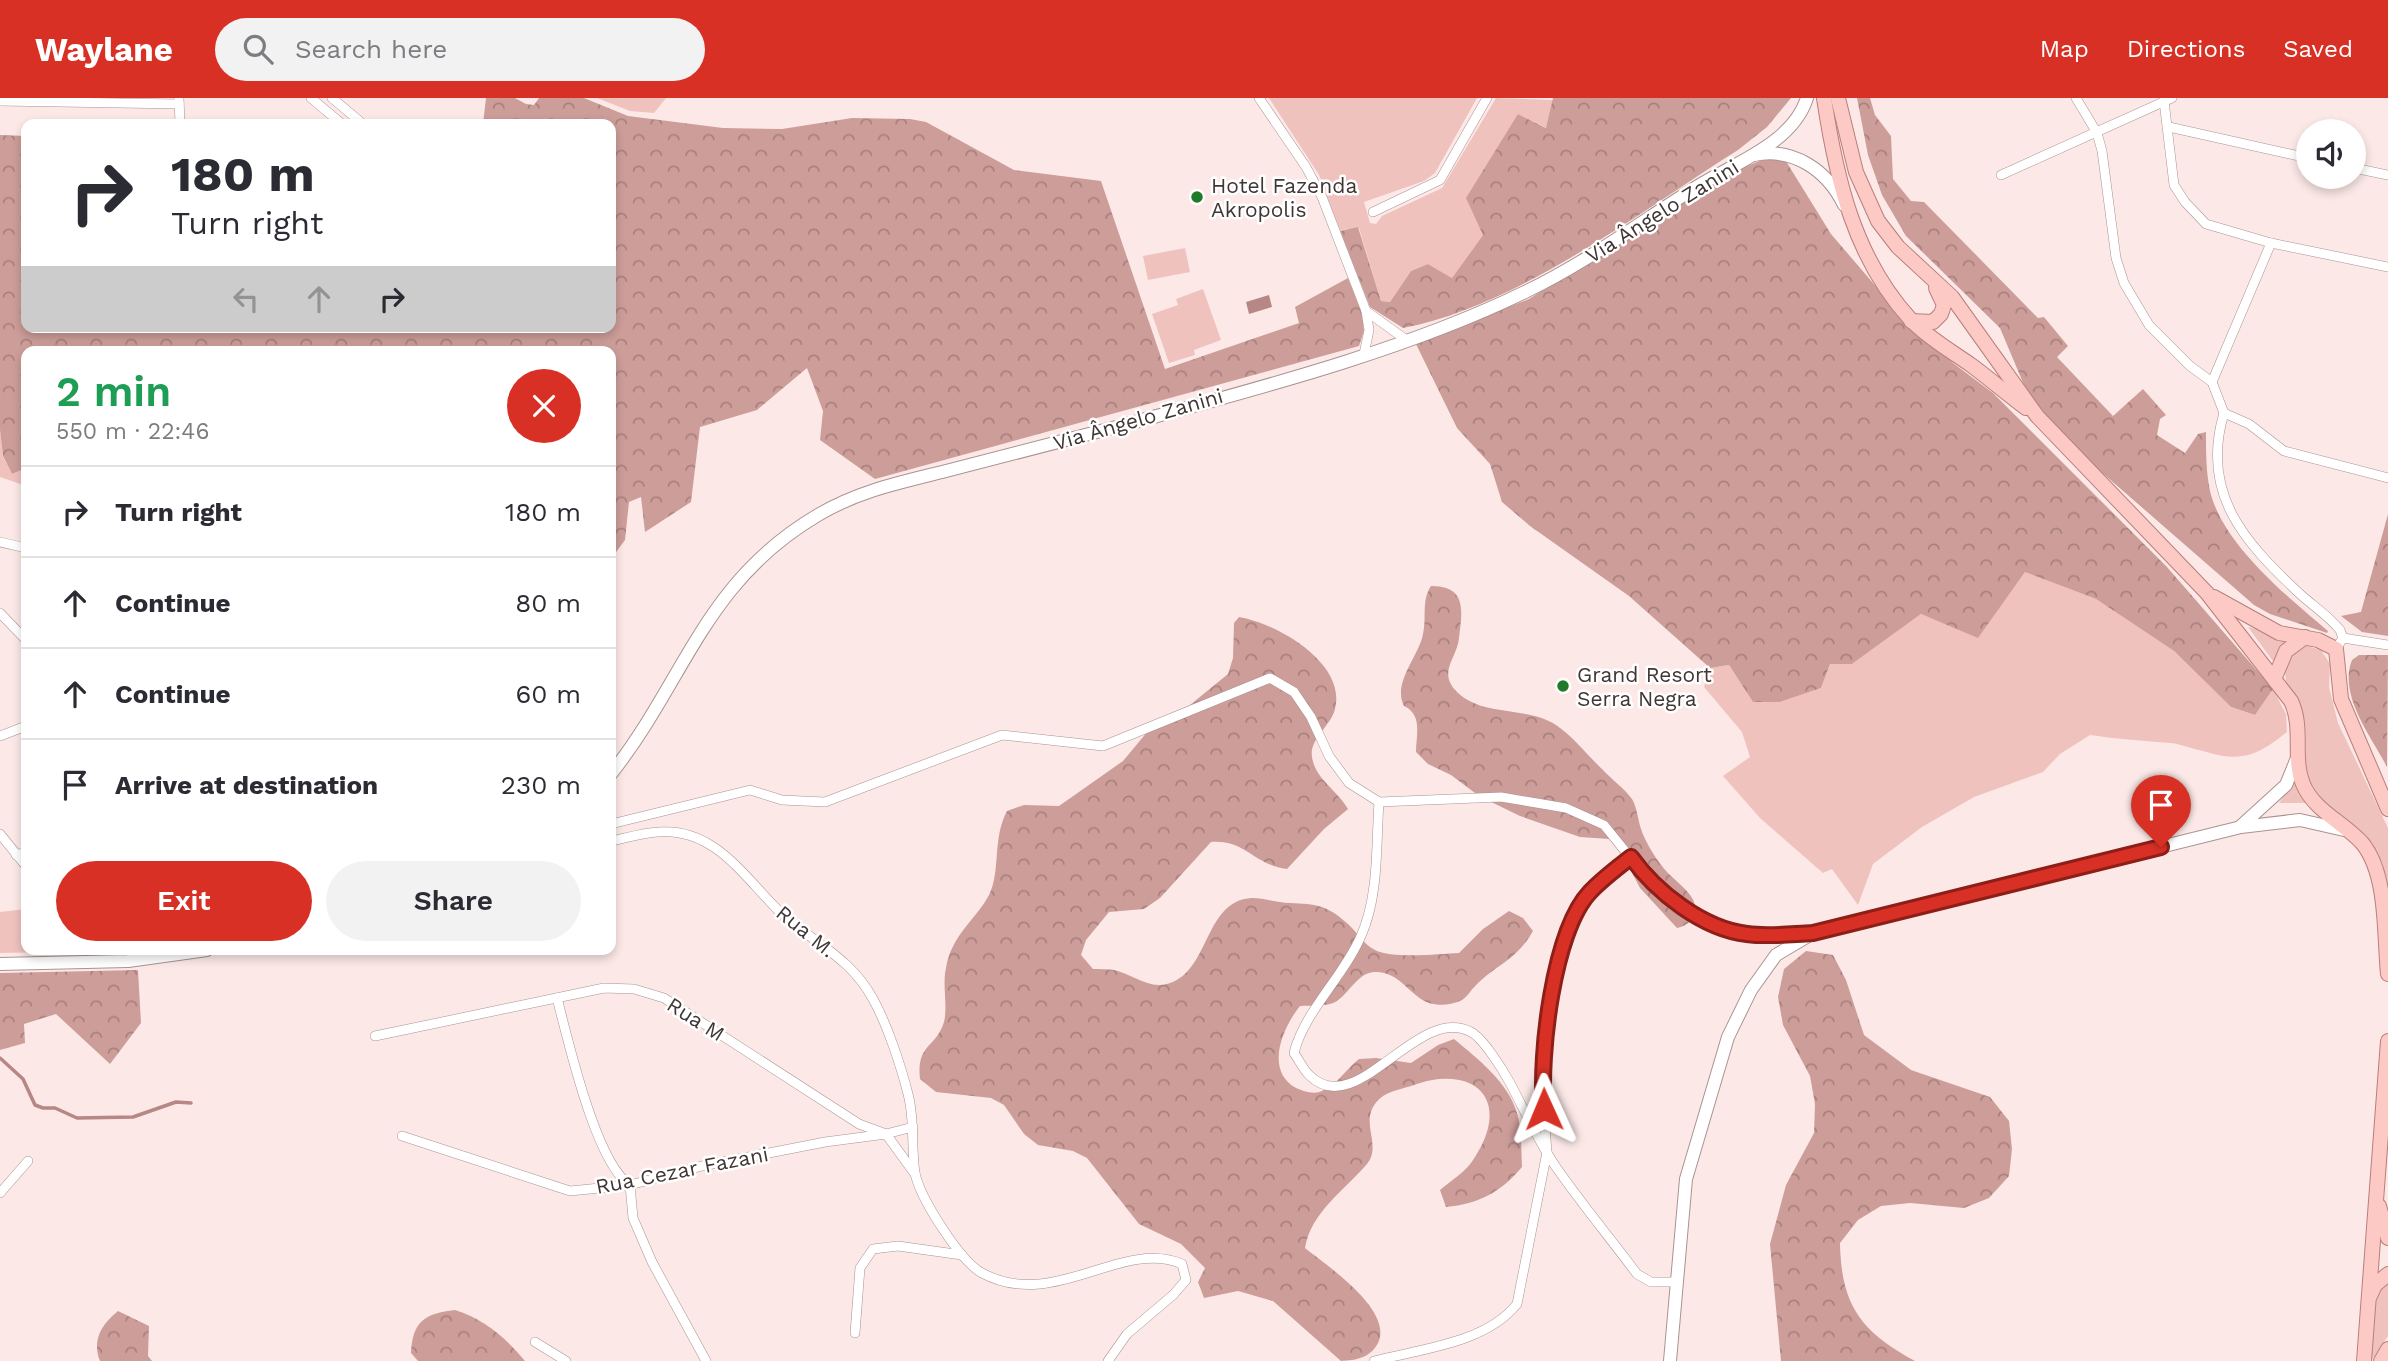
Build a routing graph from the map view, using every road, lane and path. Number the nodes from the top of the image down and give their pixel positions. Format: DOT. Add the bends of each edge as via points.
graph roads {
  1 [pos="311,98"];
  2 [pos="332,98"];
  3 [pos="1259,98"];
  4 [pos="1487,98"];
  5 [pos="1807,98"];
  6 [pos="1824,98"];
  7 [pos="1838,98"];
  8 [pos="2076,98"];
  9 [pos="2168,100"];
  10 [pos="0,101"];
  11 [pos="179,101"];
  12 [pos="180,119"];
  13 [pos="335,119"];
  14 [pos="357,119"];
  15 [pos="2169,127"];
  16 [pos="2097,132"];
  17 [pos="2296,155"];
  18 [pos="1750,156"];
  19 [pos="2366,170"];
  20 [pos="2001,175"];
  21 [pos="2388,175"];
  22 [pos="1373,212"];
  23 [pos="1850,217"];
  24 [pos="2271,243"];
  25 [pos="2388,267"];
  26 [pos="1931,279"];
  27 [pos="1366,311"];
  28 [pos="1912,321"];
  29 [pos="1405,339"];
  30 [pos="1364,354"];
  31 [pos="2211,382"];
  32 [pos="2224,413"];
  33 [pos="2037,415"];
  34 [pos="2388,478"];
  35 [pos="0,542"];
  36 [pos="21,547"];
  37 [pos="2207,593"];
  38 [pos="0,612"];
  39 [pos="21,635"];
  40 [pos="2305,636"];
  41 [pos="2339,644"];
  42 [pos="2388,645"];
  43 [pos="2275,677"];
  44 [pos="21,728"];
  45 [pos="0,736"];
  46 [pos="2299,751"];
  47 [pos="616,768"];
  48 [pos="1379,802"];
  49 [pos="2388,809"];
  50 [pos="616,823"];
  51 [pos="2241,827"];
  52 [pos="0,834"];
  53 [pos="2353,834"];
  54 [pos="616,840"];
  55 [pos="21,854"];
  56 [pos="16,855"];
  57 [pos="1631,857"];
  58 [pos="21,860"];
  59 [pos="2383,885"];
  60 [pos="1813,933"];
  61 [pos="171,955"];
  62 [pos="0,964"];
  63 [pos="2388,974"];
  64 [pos="557,998"];
  65 [pos="374,1036"];
  66 [pos="2388,1041"];
  67 [pos="913,1127"];
  68 [pos="886,1134"];
  69 [pos="402,1136"];
  70 [pos="1547,1152"];
  71 [pos="28,1161"];
  72 [pos="915,1174"];
  73 [pos="630,1185"];
  74 [pos="0,1193"];
  75 [pos="2376,1195"];
  76 [pos="2388,1238"];
  77 [pos="962,1255"];
  78 [pos="2388,1274"];
  79 [pos="1677,1282"];
  80 [pos="2369,1300"];
  81 [pos="855,1333"];
  82 [pos="535,1342"];
  83 [pos="2388,1349"];
  84 [pos="565,1361"];
  85 [pos="706,1361"];
  86 [pos="1108,1361"];
  87 [pos="1374,1361"];
  88 [pos="1670,1361"];
  89 [pos="2364,1361"];
  90 [pos="2381,1361"];
  1 -- 13 [label="street"];
  2 -- 14 [label="street"];
  3 -- 27 [label="street" via="1322,197"];
  4 -- 22 [label="street" via="1440,180"];
  5 -- 18 [label="street, Via Ângelo Zanini" via="1793,124"];
  6 -- 23 [label="main road"];
  7 -- 26 [label="main road" via="1856,172 1878,222"];
  8 -- 16 [label="street"];
  9 -- 15 [label="street"];
  9 -- 16 [label="street"];
  10 -- 11 [label="street"];
  11 -- 12 [label="street"];
  15 -- 17 [label="street"];
  15 -- 24 [label="street" via="2174,185 2194,214 2220,230"];
  16 -- 20 [label="street"];
  16 -- 31 [label="street" via="2124,283 2149,325"];
  18 -- 23 [label="street, Via Ângelo Zanini" via="1782,153 1813,166 1835,190"];
  18 -- 29 [label="street, Via Ângelo Zanini" via="1529,290"];
  19 -- 21 [label="street"];
  23 -- 28 [label="main road" via="1867,257"];
  24 -- 25 [label="street"];
  24 -- 31 [label="street"];
  26 -- 28 [label="main road" via="1942,299 1941,314 1933,322"];
  26 -- 33 [label="main road" via="1964,312"];
  27 -- 29 [label="street"];
  27 -- 30 [label="street"];
  28 -- 33 [label="main road"];
  29 -- 30 [label="street, Via Ângelo Zanini"];
  30 -- 47 [label="street, Via Ângelo Zanini" via="1121,425 872,490 818,515 772,546 727,593"];
  31 -- 32 [label="street"];
  32 -- 34 [label="street" via="2249,424 2284,451"];
  32 -- 41 [label="street" via="2216,455 2223,499 2256,549 2335,623"];
  33 -- 37 [label="main road"];
  35 -- 36 [label="street"];
  37 -- 40 [label="main road" via="2279,634"];
  37 -- 43 [label="main road"];
  38 -- 39 [label="street"];
  40 -- 41 [label="main road"];
  40 -- 43 [label="main road" via="2286,651"];
  41 -- 42 [label="street"];
  41 -- 49 [label="main road" via="2341,699"];
  43 -- 46 [label="main road" via="2297,714"];
  44 -- 45 [label="street"];
  46 -- 51 [label="street" via="2286,785"];
  46 -- 53 [label="main road" via="2307,793"];
  48 -- 50 [label="street" via="1349,783 1294,692 1270,678 1103,746 1002,735 825,802 782,800 750,790"];
  48 -- 57 [label="street" via="1501,797 1566,808 1604,825"];
  48 -- 70 [label="street" via="1372,894 1361,936 1299,1033 1294,1053 1310,1076 1328,1086 1342,1087 1429,1032 1453,1028 1472,1032 1502,1069"];
  51 -- 53 [label="street" via="2300,820"];
  51 -- 60 [label="street"];
  52 -- 56 [label="street"];
  53 -- 59 [label="main road" via="2371,856"];
  54 -- 67 [label="street, Rua M." via="659,831 697,838 730,857 776,908 856,971 874,1001 891,1047 908,1094"];
  55 -- 56 [label="street"];
  56 -- 58 [label="street"];
  57 -- 60 [label="street" via="1693,915 1745,934"];
  57 -- 70 [label="street" via="1588,893 1569,928 1553,983 1542,1088"];
  59 -- 63 [label="main road"];
  60 -- 79 [label="street" via="1776,955 1751,990 1728,1037 1686,1179"];
  61 -- 62 [label="street" via="128,961"];
  64 -- 65 [label="street, Rua M"];
  64 -- 68 [label="street, Rua M" via="604,988 634,989 664,998 859,1124"];
  64 -- 73 [label="street" via="577,1073 610,1164"];
  66 -- 75 [label="main road"];
  67 -- 68 [label="street"];
  67 -- 72 [label="street, Rua M."];
  68 -- 72 [label="street"];
  68 -- 73 [label="street, Rua Cezar Fazani" via="702,1166"];
  69 -- 73 [label="street, Rua Cezar Fazani" via="559,1190"];
  70 -- 79 [label="street" via="1637,1273 1651,1282"];
  70 -- 87 [label="street" via="1517,1304 1504,1320"];
  71 -- 74 [label="street"];
  72 -- 77 [label="street" via="922,1195"];
  73 -- 85 [label="street" via="633,1219"];
  75 -- 76 [label="main road"];
  75 -- 80 [label="main road"];
  77 -- 81 [label="street" via="886,1245 873,1249 860,1268"];
  77 -- 86 [label="street" via="982,1273 1024,1285 1056,1284 1128,1262 1165,1257 1182,1265 1186,1280 1127,1334"];
  78 -- 80 [label="main road" via="2375,1285"];
  79 -- 88 [label="street"];
  80 -- 89 [label="main road"];
  82 -- 84 [label="street"];
  83 -- 90 [label="main road"];
}
